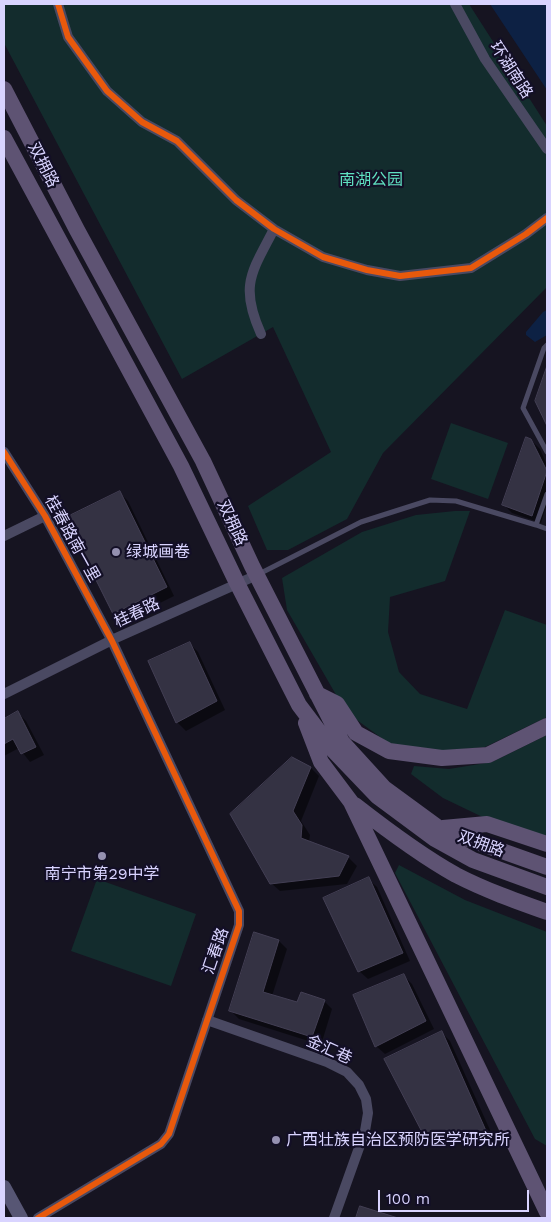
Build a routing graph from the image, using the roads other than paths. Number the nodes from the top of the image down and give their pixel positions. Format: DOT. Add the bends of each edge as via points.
graph roads {
  1 [pos="58,4"];
  2 [pos="455,4"];
  3 [pos="4,89"];
  4 [pos="4,138"];
  5 [pos="547,149"];
  6 [pos="547,218"];
  7 [pos="274,229"];
  8 [pos="261,334"];
  9 [pos="547,345"];
  10 [pos="4,452"];
  11 [pos="547,452"];
  12 [pos="547,494"];
  13 [pos="45,516"];
  14 [pos="536,525"];
  15 [pos="547,529"];
  16 [pos="4,536"];
  17 [pos="256,575"];
  18 [pos="237,583"];
  19 [pos="112,641"];
  20 [pos="4,694"];
  21 [pos="317,694"];
  22 [pos="299,705"];
  23 [pos="547,726"];
  24 [pos="351,802"];
  25 [pos="440,829"];
  26 [pos="547,844"];
  27 [pos="547,867"];
  28 [pos="547,887"];
  29 [pos="547,912"];
  30 [pos="207,1020"];
  31 [pos="4,1187"];
  32 [pos="547,1212"];
  33 [pos="19,1217"];
  34 [pos="38,1218"];
  35 [pos="334,1218"];
  1 -- 7 [label="street" via="68,37 107,91 142,122 177,141 236,200"];
  2 -- 5 [label="street, 环湖南路" via="485,59"];
  3 -- 17 [label="main road, 双拥路" via="203,461"];
  4 -- 18 [label="main road, 双拥路" via="181,466"];
  6 -- 7 [label="street" via="471,268 400,276 323,257"];
  7 -- 8 [label="street" via="256,262 250,282 250,303"];
  9 -- 11 [label="lane" via="523,408"];
  10 -- 13 [label="street, 桂春路南一里"];
  12 -- 14 [label="lane"];
  13 -- 16 [label="street"];
  13 -- 19 [label="street, 桂春路南一里"];
  14 -- 15 [label="lane"];
  14 -- 17 [label="lane" via="456,501 430,500 362,522"];
  17 -- 18 [label="street, 桂春路"];
  17 -- 21 [label="main road, 双拥路"];
  18 -- 19 [label="street, 桂春路"];
  18 -- 22 [label="main road, 双拥路"];
  19 -- 20 [label="street, 桂春路"];
  19 -- 30 [label="street, 汇春路" via="239,911 239,925"];
  21 -- 23 [label="main road" via="337,704 356,732 389,751 442,758 488,755"];
  21 -- 25 [label="main road, 双拥路" via="342,742 384,788"];
  22 -- 24 [label="main road" via="321,762"];
  22 -- 28 [label="main road, 双拥路" via="333,750 376,796 435,839 473,860"];
  24 -- 29 [label="main road" via="400,840 455,874 501,896"];
  24 -- 32 [label="main road"];
  25 -- 26 [label="main road" via="487,824"];
  25 -- 27 [label="main road, 双拥路"];
  30 -- 34 [label="street, 汇春路" via="169,1134 161,1144"];
  30 -- 35 [label="street, 金汇巷" via="327,1062 347,1072 359,1085 368,1113 365,1131"];
  31 -- 33 [label="main road"];
}
